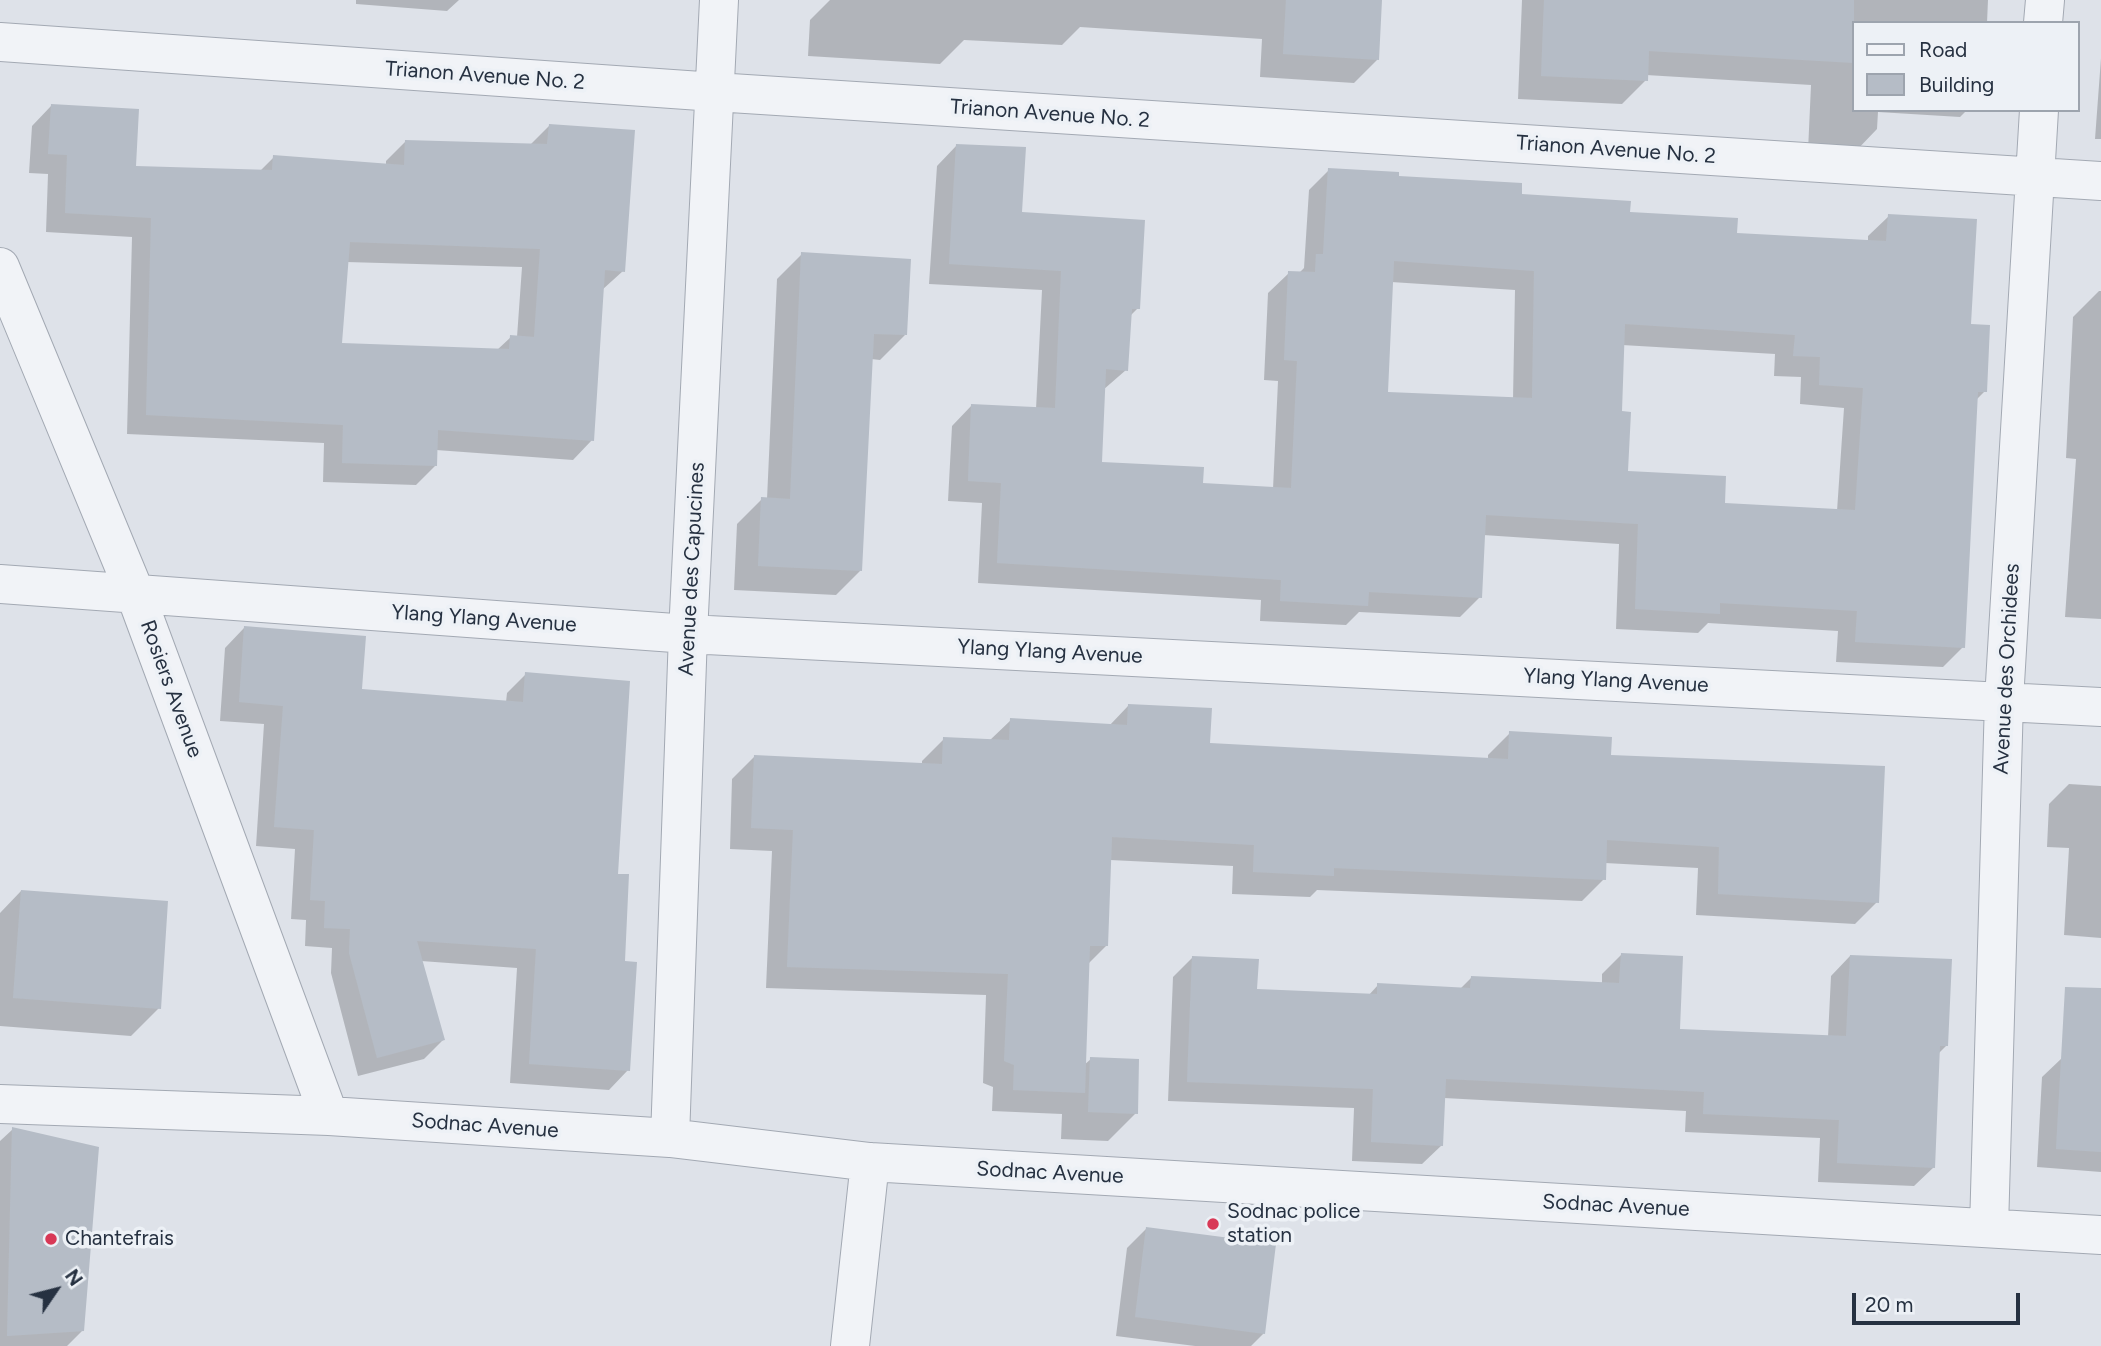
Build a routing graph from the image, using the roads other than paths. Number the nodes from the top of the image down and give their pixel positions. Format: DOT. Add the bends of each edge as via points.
graph roads {
  1 [pos="719,0"];
  2 [pos="2045,0"];
  3 [pos="2043,21"];
  4 [pos="0,42"];
  5 [pos="715,92"];
  6 [pos="2039,112"];
  7 [pos="2035,177"];
  8 [pos="2101,181"];
  9 [pos="0,267"];
  10 [pos="0,584"];
  11 [pos="135,593"];
  12 [pos="688,634"];
  13 [pos="2004,700"];
  14 [pos="2101,706"];
  15 [pos="0,1104"];
  16 [pos="329,1116"];
  17 [pos="670,1138"];
  18 [pos="870,1162"];
  19 [pos="1989,1228"];
  20 [pos="2101,1235"];
  21 [pos="850,1346"];
  1 -- 5 [label="street, Avenue des Capucines"];
  2 -- 3 [label="street"];
  4 -- 5 [label="street, Trianon Avenue No. 2"];
  5 -- 7 [label="street, Trianon Avenue No. 2"];
  5 -- 12 [label="street, Avenue des Capucines"];
  6 -- 7 [label="street, Avenue des Orchidees"];
  7 -- 8 [label="street, Trianon Avenue No. 2"];
  7 -- 13 [label="street, Avenue des Orchidees"];
  9 -- 11 [label="street, Rosiers Avenue"];
  10 -- 11 [label="street, Ylang Ylang Avenue"];
  11 -- 12 [label="street, Ylang Ylang Avenue"];
  11 -- 16 [label="street, Rosiers Avenue"];
  12 -- 13 [label="street, Ylang Ylang Avenue"];
  12 -- 17 [label="street, Avenue des Capucines"];
  13 -- 14 [label="street, Ylang Ylang Avenue"];
  13 -- 19 [label="street, Avenue des Orchidees"];
  15 -- 16 [label="street, Sodnac Avenue"];
  16 -- 17 [label="street, Sodnac Avenue"];
  17 -- 18 [label="street, Sodnac Avenue"];
  18 -- 19 [label="street, Sodnac Avenue"];
  18 -- 21 [label="street"];
  19 -- 20 [label="street, Sodnac Avenue"];
}
